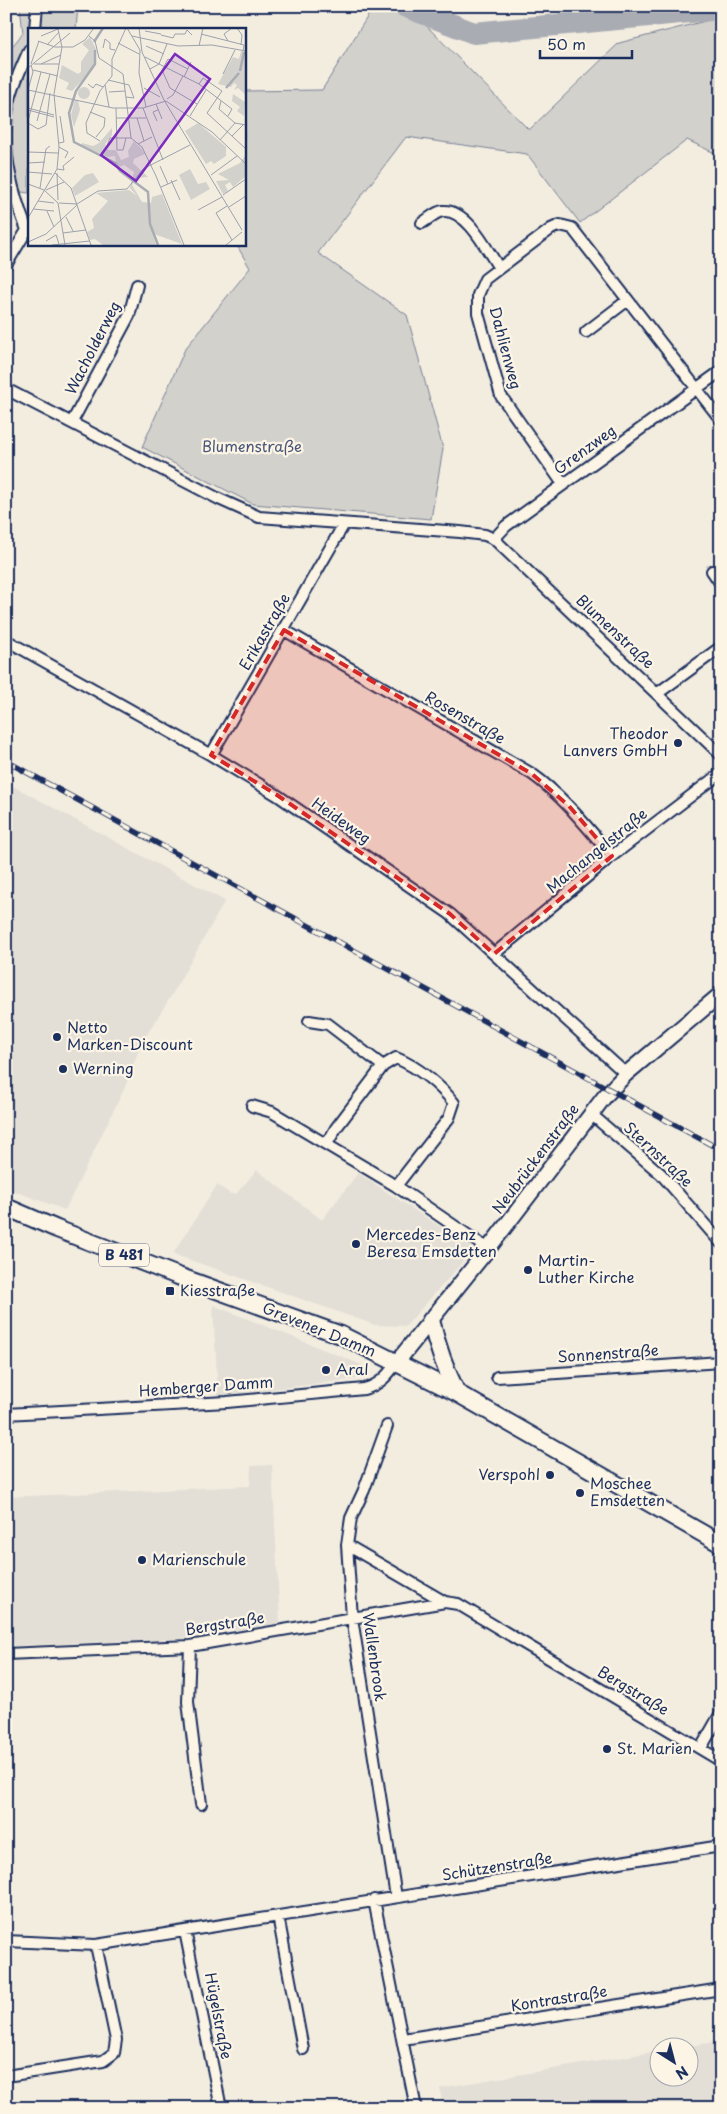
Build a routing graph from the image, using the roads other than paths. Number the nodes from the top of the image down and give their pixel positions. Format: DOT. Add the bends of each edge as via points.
graph roads {
  1 [pos="37,6"];
  2 [pos="35,28"];
  3 [pos="28,52"];
  4 [pos="422,223"];
  5 [pos="6,265"];
  6 [pos="498,268"];
  7 [pos="137,285"];
  8 [pos="628,300"];
  9 [pos="586,332"];
  10 [pos="721,371"];
  11 [pos="697,388"];
  12 [pos="6,389"];
  13 [pos="721,420"];
  14 [pos="72,422"];
  15 [pos="563,484"];
  16 [pos="344,524"];
  17 [pos="494,539"];
  18 [pos="712,571"];
  19 [pos="721,584"];
  20 [pos="284,630"];
  21 [pos="6,640"];
  22 [pos="721,647"];
  23 [pos="658,694"];
  24 [pos="721,754"];
  25 [pos="211,755"];
  26 [pos="721,772"];
  27 [pos="612,856"];
  28 [pos="494,954"];
  29 [pos="721,994"];
  30 [pos="308,1021"];
  31 [pos="383,1066"];
  32 [pos="626,1074"];
  33 [pos="252,1106"];
  34 [pos="591,1114"];
  35 [pos="327,1144"];
  36 [pos="396,1186"];
  37 [pos="6,1207"];
  38 [pos="721,1243"];
  39 [pos="488,1249"];
  40 [pos="431,1320"];
  41 [pos="397,1362"];
  42 [pos="721,1362"];
  43 [pos="497,1377"];
  44 [pos="457,1393"];
  45 [pos="6,1414"];
  46 [pos="387,1426"];
  47 [pos="721,1544"];
  48 [pos="347,1545"];
  49 [pos="445,1602"];
  50 [pos="352,1618"];
  51 [pos="190,1646"];
  52 [pos="6,1654"];
  53 [pos="721,1713"];
  54 [pos="701,1748"];
  55 [pos="721,1761"];
  56 [pos="201,1804"];
  57 [pos="721,1846"];
  58 [pos="396,1897"];
  59 [pos="374,1900"];
  60 [pos="278,1916"];
  61 [pos="185,1931"];
  62 [pos="6,1941"];
  63 [pos="96,1945"];
  64 [pos="721,1989"];
  65 [pos="403,2039"];
  66 [pos="303,2049"];
  67 [pos="6,2076"];
  68 [pos="221,2108"];
  69 [pos="416,2108"];
  1 -- 2 [label="street"];
  3 -- 5 [label="street" via="6,117 9,172 26,230"];
  4 -- 6 [label="street" via="444,211 464,218"];
  6 -- 8 [label="street, Dahlienweg" via="551,228 560,225 572,228"];
  6 -- 15 [label="street, Dahlienweg" via="485,280 478,295 478,313 501,396"];
  7 -- 14 [label="street, Wacholderweg" via="130,316"];
  8 -- 9 [label="street"];
  8 -- 11 [label="street"];
  10 -- 11 [label="street, Grenzweg"];
  11 -- 13 [label="street"];
  11 -- 15 [label="street, Grenzweg"];
  12 -- 14 [label="street, Blumenstraße"];
  14 -- 16 [label="street, Blumenstraße" via="259,517"];
  15 -- 17 [label="street, Grenzweg" via="506,526"];
  16 -- 17 [label="street, Blumenstraße" via="460,532"];
  16 -- 20 [label="street, Erikastraße"];
  17 -- 23 [label="street, Blumenstraße"];
  18 -- 19 [label="street"];
  20 -- 25 [label="street, Erikastraße"];
  20 -- 27 [label="street, Rosenstraße" via="548,785"];
  21 -- 25 [label="street, Heideweg"];
  22 -- 23 [label="street"];
  23 -- 24 [label="street, Blumenstraße"];
  25 -- 28 [label="street, Heideweg" via="277,795 450,914"];
  26 -- 27 [label="street, Machangelstraße"];
  27 -- 28 [label="street, Machangelstraße"];
  28 -- 32 [label="street, Heideweg"];
  29 -- 32 [label="street, Neubrückenstraße"];
  30 -- 31 [label="street" via="328,1024"];
  31 -- 35 [label="street"];
  31 -- 36 [label="street" via="396,1058 409,1064 454,1103 449,1118"];
  32 -- 34 [label="street, Neubrückenstraße"];
  33 -- 35 [label="street" via="272,1112"];
  34 -- 38 [label="street, Sternstraße" via="661,1174"];
  34 -- 39 [label="street, Neubrückenstraße"];
  35 -- 36 [label="street"];
  36 -- 39 [label="street"];
  37 -- 41 [label="main road, Grevener Damm / B 481" via="178,1276 341,1335"];
  39 -- 40 [label="street, Neubrückenstraße"];
  40 -- 41 [label="street, Neubrückenstraße"];
  40 -- 44 [label="main road" via="436,1344"];
  41 -- 44 [label="main road, Grevener Damm / B 481"];
  41 -- 45 [label="street, Hemberger Damm" via="387,1377 374,1387 364,1389 227,1402"];
  42 -- 43 [label="street, Sonnenstraße"];
  44 -- 47 [label="main road, Grevener Damm / B 481"];
  46 -- 48 [label="street, Wallenbrook" via="351,1518"];
  48 -- 49 [label="street, Bergstraße"];
  48 -- 50 [label="street, Wallenbrook"];
  49 -- 50 [label="street, Bergstraße"];
  49 -- 54 [label="street, Bergstraße" via="458,1604"];
  50 -- 51 [label="street, Bergstraße"];
  50 -- 58 [label="street, Wallenbrook"];
  51 -- 52 [label="street, Bergstraße"];
  51 -- 56 [label="street" via="188,1702"];
  53 -- 54 [label="street"];
  54 -- 55 [label="street, Bergstraße"];
  57 -- 58 [label="street, Schützenstraße"];
  58 -- 59 [label="street, Schützenstraße"];
  59 -- 60 [label="street, Schützenstraße"];
  59 -- 65 [label="street"];
  60 -- 61 [label="street, Schützenstraße"];
  60 -- 66 [label="street"];
  61 -- 63 [label="street, Schützenstraße"];
  61 -- 68 [label="street, Hügelstraße"];
  62 -- 63 [label="street, Schützenstraße"];
  63 -- 67 [label="street" via="116,2040 114,2054 103,2062"];
  64 -- 65 [label="street, Kontrastraße"];
  65 -- 69 [label="street"];
}
